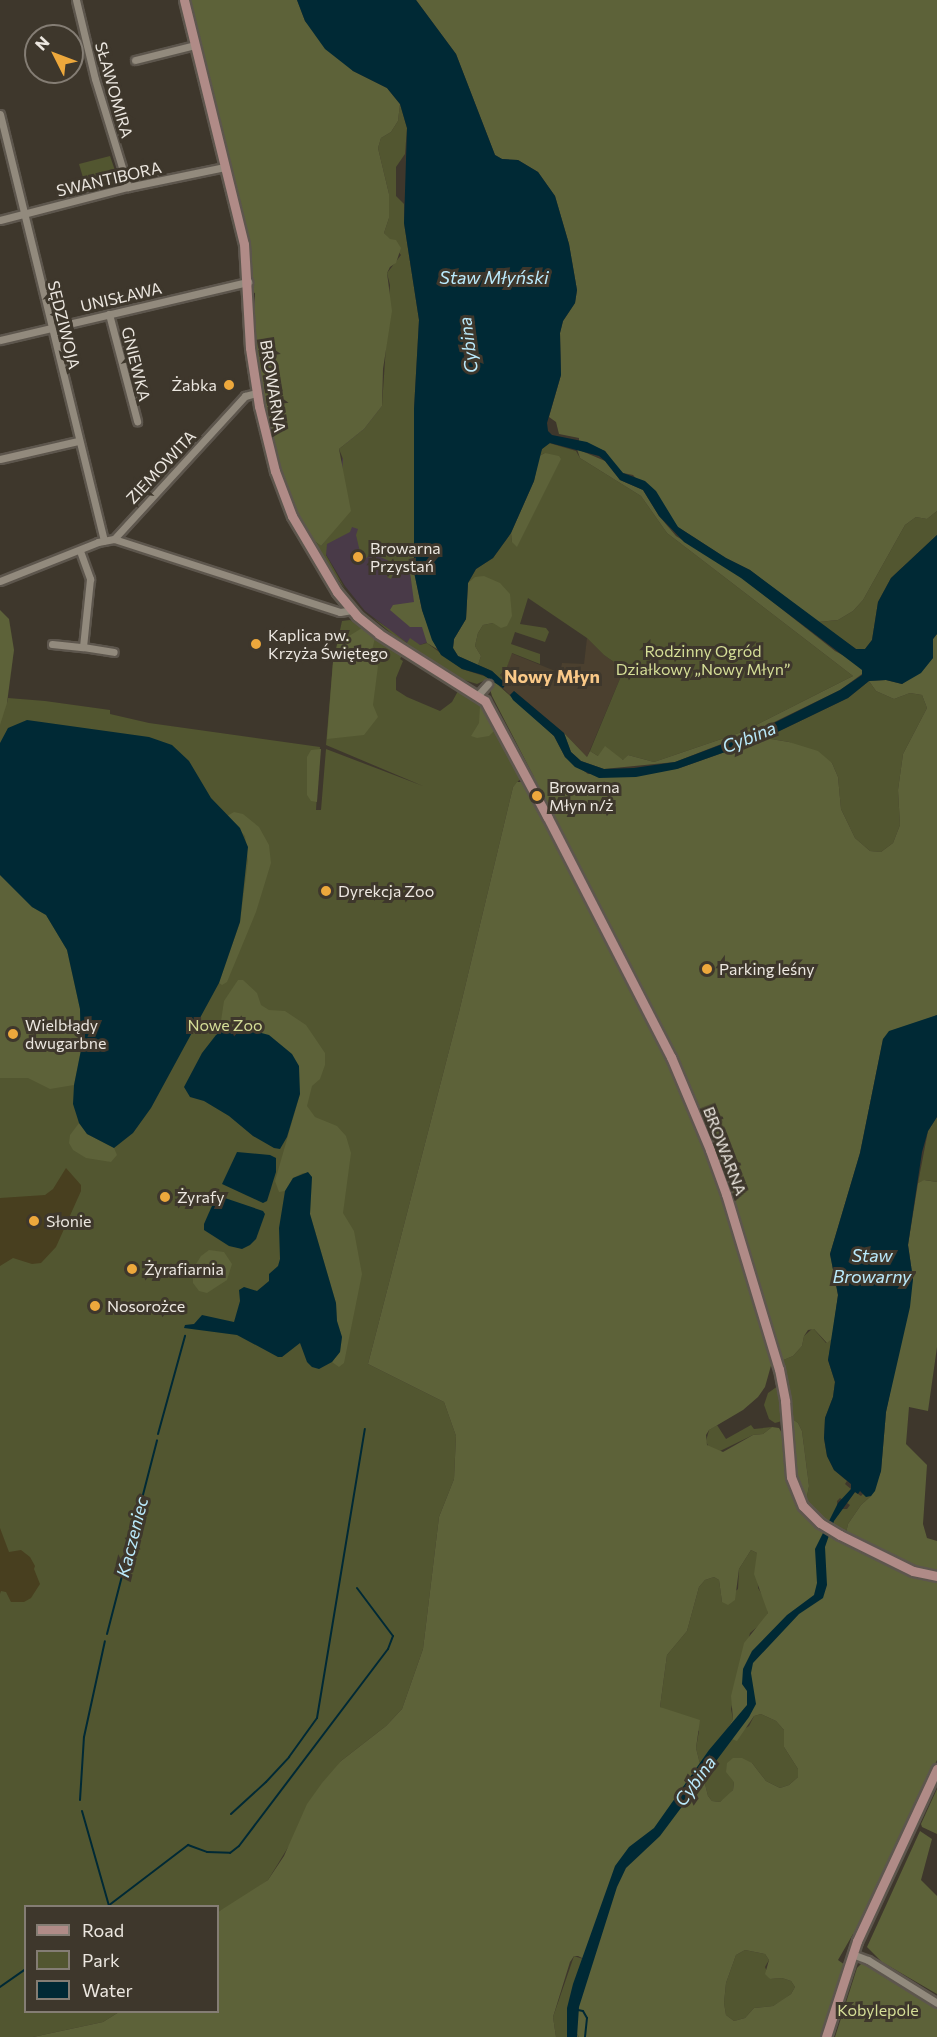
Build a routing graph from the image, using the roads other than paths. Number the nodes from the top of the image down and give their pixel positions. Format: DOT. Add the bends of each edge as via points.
graph roads {
  1 [pos="76,0"];
  2 [pos="184,0"];
  3 [pos="195,45"];
  4 [pos="135,60"];
  5 [pos="0,114"];
  6 [pos="225,167"];
  7 [pos="128,187"];
  8 [pos="24,213"];
  9 [pos="0,220"];
  10 [pos="248,282"];
  11 [pos="109,314"];
  12 [pos="51,328"];
  13 [pos="0,340"];
  14 [pos="256,393"];
  15 [pos="137,421"];
  16 [pos="78,441"];
  17 [pos="0,459"];
  18 [pos="114,539"];
  19 [pos="104,541"];
  20 [pos="80,551"];
  21 [pos="0,581"];
  22 [pos="352,610"];
  23 [pos="52,644"];
  24 [pos="84,647"];
  25 [pos="114,652"];
  26 [pos="488,684"];
  27 [pos="478,695"];
  28 [pos="937,1576"];
  29 [pos="937,1769"];
  30 [pos="852,1954"];
  31 [pos="937,2003"];
  32 [pos="826,2037"];
  1 -- 7 [label="street, SŁAWOMIRA"];
  2 -- 3 [label="street, BROWARNA"];
  3 -- 4 [label="street"];
  3 -- 6 [label="street, BROWARNA"];
  5 -- 8 [label="street, SĘDZIWOJA"];
  6 -- 7 [label="street, SWANTIBORA"];
  6 -- 10 [label="street, BROWARNA" via="244,244"];
  7 -- 8 [label="street, SWANTIBORA"];
  8 -- 9 [label="street, SWANTIBORA"];
  8 -- 12 [label="street, SĘDZIWOJA"];
  10 -- 11 [label="street, UNISŁAWA"];
  10 -- 14 [label="street, BROWARNA"];
  11 -- 12 [label="street, UNISŁAWA"];
  11 -- 15 [label="street, GNIEWKA"];
  12 -- 13 [label="street, UNISŁAWA"];
  12 -- 16 [label="street, SĘDZIWOJA"];
  14 -- 18 [label="street, ZIEMOWITA" via="245,396"];
  14 -- 22 [label="street, BROWARNA" via="288,508 337,592"];
  16 -- 17 [label="street"];
  16 -- 19 [label="street, SĘDZIWOJA"];
  18 -- 19 [label="street"];
  18 -- 22 [label="street" via="340,612"];
  19 -- 20 [label="street"];
  20 -- 21 [label="street"];
  20 -- 24 [label="street" via="90,579"];
  22 -- 27 [label="street, BROWARNA" via="379,634"];
  23 -- 24 [label="street"];
  24 -- 25 [label="street"];
  26 -- 27 [label="street"];
  27 -- 28 [label="street, BROWARNA" via="494,714 650,1017 706,1142 726,1194 779,1369 791,1477 799,1499 813,1517 840,1535 913,1571"];
  29 -- 30 [label="street"];
  30 -- 31 [label="street"];
  30 -- 32 [label="street"];
}
